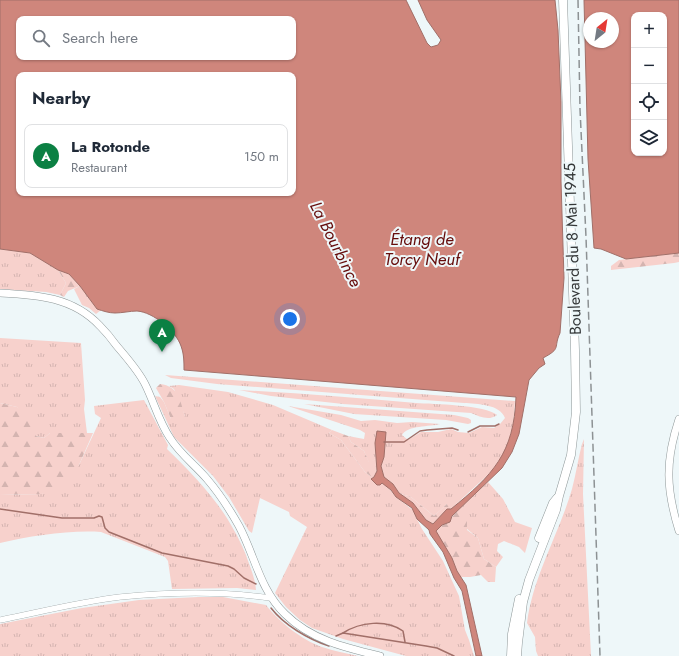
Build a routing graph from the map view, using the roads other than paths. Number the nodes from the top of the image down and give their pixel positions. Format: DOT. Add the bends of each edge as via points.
graph roads {
  1 [pos="563,0"];
  2 [pos="0,293"];
  3 [pos="679,419"];
  4 [pos="559,496"];
  5 [pos="679,531"];
  6 [pos="271,598"];
  7 [pos="0,620"];
  8 [pos="380,656"];
  9 [pos="511,656"];
  10 [pos="517,656"];
  1 -- 4 [label="main road, Boulevard du 8 Mai 1945" via="576,412 571,454"];
  2 -- 6 [label="street" via="36,295 65,302 81,310 100,326 144,382 171,440 208,480 226,506 247,542 260,578"];
  3 -- 5 [label="street" via="670,453 668,475 671,502"];
  4 -- 9 [label="main road, Boulevard du 8 Mai 1945" via="553,503 521,591 512,634"];
  4 -- 10 [label="main road, Boulevard du 8 Mai 1945" via="523,602"];
  6 -- 7 [label="street" via="216,593 119,598"];
  6 -- 8 [label="street" via="285,615 311,634 351,649"];
}
